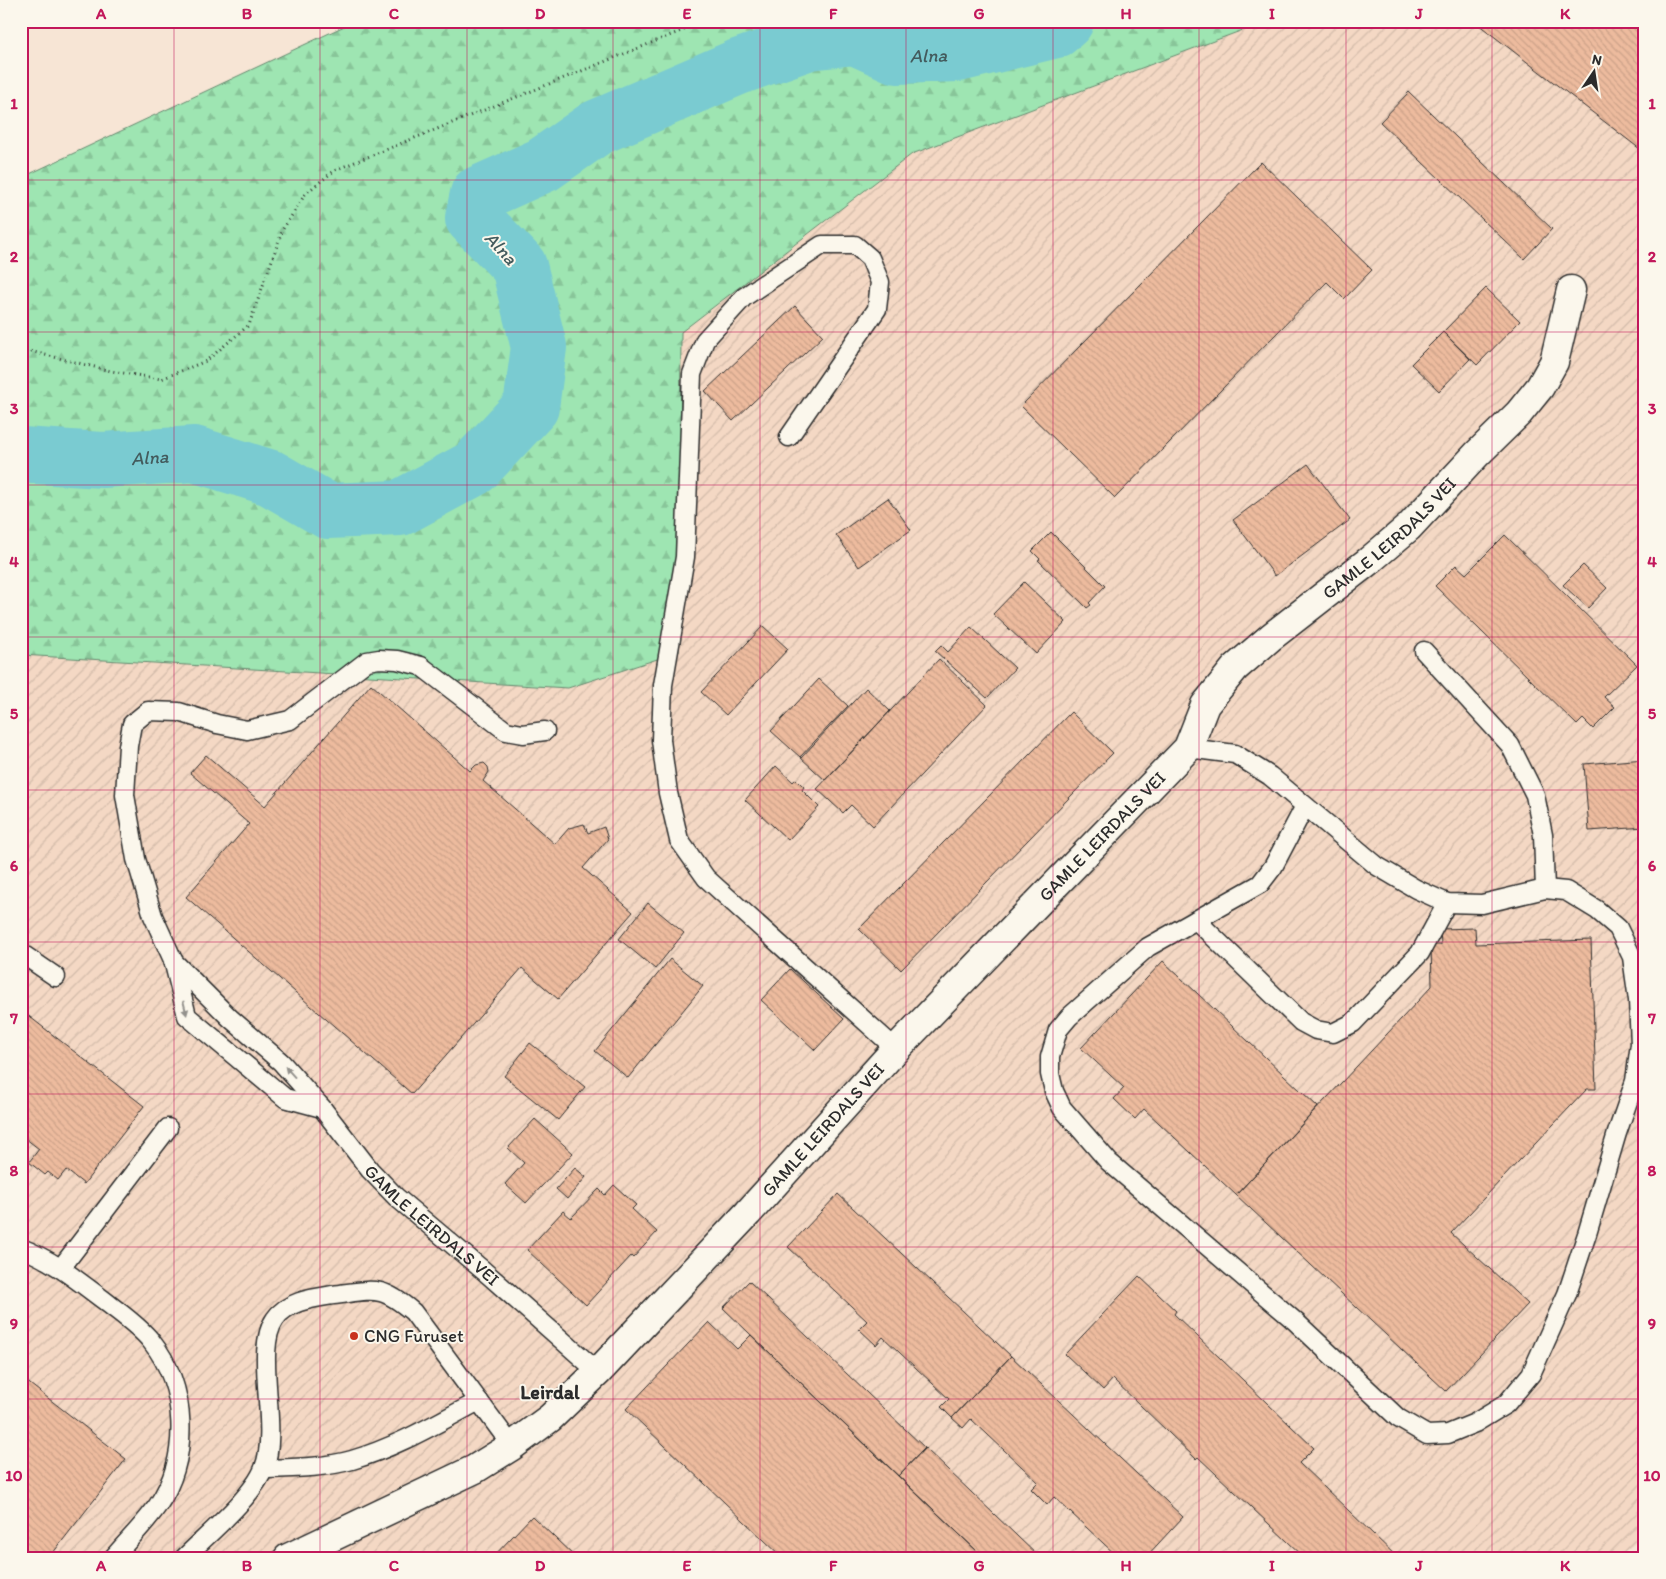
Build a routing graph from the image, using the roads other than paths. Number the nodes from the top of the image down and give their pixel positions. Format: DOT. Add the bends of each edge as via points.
graph roads {
  1 [pos="1571,290"];
  2 [pos="789,437"];
  3 [pos="1424,651"];
  4 [pos="546,732"];
  5 [pos="1188,748"];
  6 [pos="1305,806"];
  7 [pos="1545,889"];
  8 [pos="1447,903"];
  9 [pos="1196,920"];
  10 [pos="21,953"];
  11 [pos="173,960"];
  12 [pos="56,977"];
  13 [pos="896,1048"];
  14 [pos="322,1108"];
  15 [pos="168,1128"];
  16 [pos="21,1248"];
  17 [pos="62,1268"];
  18 [pos="598,1372"];
  19 [pos="479,1401"];
  20 [pos="512,1446"];
  21 [pos="264,1469"];
  22 [pos="113,1558"];
  23 [pos="184,1558"];
  24 [pos="288,1558"];
  1 -- 5 [label="street, GAMLE LEIRDALS VEI" via="1554,362 1540,387 1519,413 1409,527 1235,668 1205,705"];
  2 -- 13 [label="lane" via="877,309 880,282 870,258 855,245 822,245 744,297 705,340 698,357 692,374 685,557 663,684 661,740 679,840 706,878"];
  3 -- 7 [label="lane" via="1510,745 1535,795 1543,835"];
  4 -- 11 [label="lane, GAMLE LEIRDALS VEI" via="523,734 506,731 421,666 379,659 367,661 290,720 247,730 179,712 148,710 132,724 125,796 136,859 153,916"];
  5 -- 6 [label="lane" via="1235,754 1270,776"];
  5 -- 13 [label="street, GAMLE LEIRDALS VEI"];
  6 -- 8 [label="lane" via="1378,866"];
  6 -- 9 [label="lane" via="1273,867 1260,884"];
  7 -- 8 [label="lane" via="1482,904"];
  7 -- 9 [label="lane" via="1566,891 1596,910 1618,928 1629,950 1638,1000 1640,1044 1635,1081 1570,1285 1531,1374 1506,1404 1475,1423 1448,1434 1427,1435 1398,1418 1296,1322 1109,1162 1062,1108 1050,1074 1050,1057 1058,1030 1148,947"];
  8 -- 9 [label="lane" via="1420,953 1353,1023 1333,1033 1316,1030 1301,1022"];
  10 -- 12 [label="lane"];
  14 -- 11 [label="lane, GAMLE LEIRDALS VEI, one-way" via="281,1062 230,1018"];
  11 -- 14 [label="lane, GAMLE LEIRDALS VEI, one-way" via="187,1016 285,1098"];
  13 -- 18 [label="street, GAMLE LEIRDALS VEI" via="748,1213"];
  14 -- 18 [label="lane, GAMLE LEIRDALS VEI" via="370,1170 396,1197"];
  15 -- 17 [label="lane"];
  16 -- 17 [label="lane"];
  17 -- 22 [label="lane" via="134,1324 151,1342 170,1372 178,1398 181,1427 177,1459 169,1484 157,1506"];
  18 -- 20 [label="street, GAMLE LEIRDALS VEI" via="550,1418"];
  19 -- 20 [label="lane"];
  19 -- 21 [label="lane" via="393,1446 351,1460 314,1467"];
  19 -- 21 [label="lane" via="413,1312 385,1292 371,1290 308,1298 285,1310 275,1319 269,1333 266,1350 270,1444"];
  20 -- 24 [label="street, GAMLE LEIRDALS VEI" via="475,1469"];
  21 -- 23 [label="lane" via="246,1496"];
}
